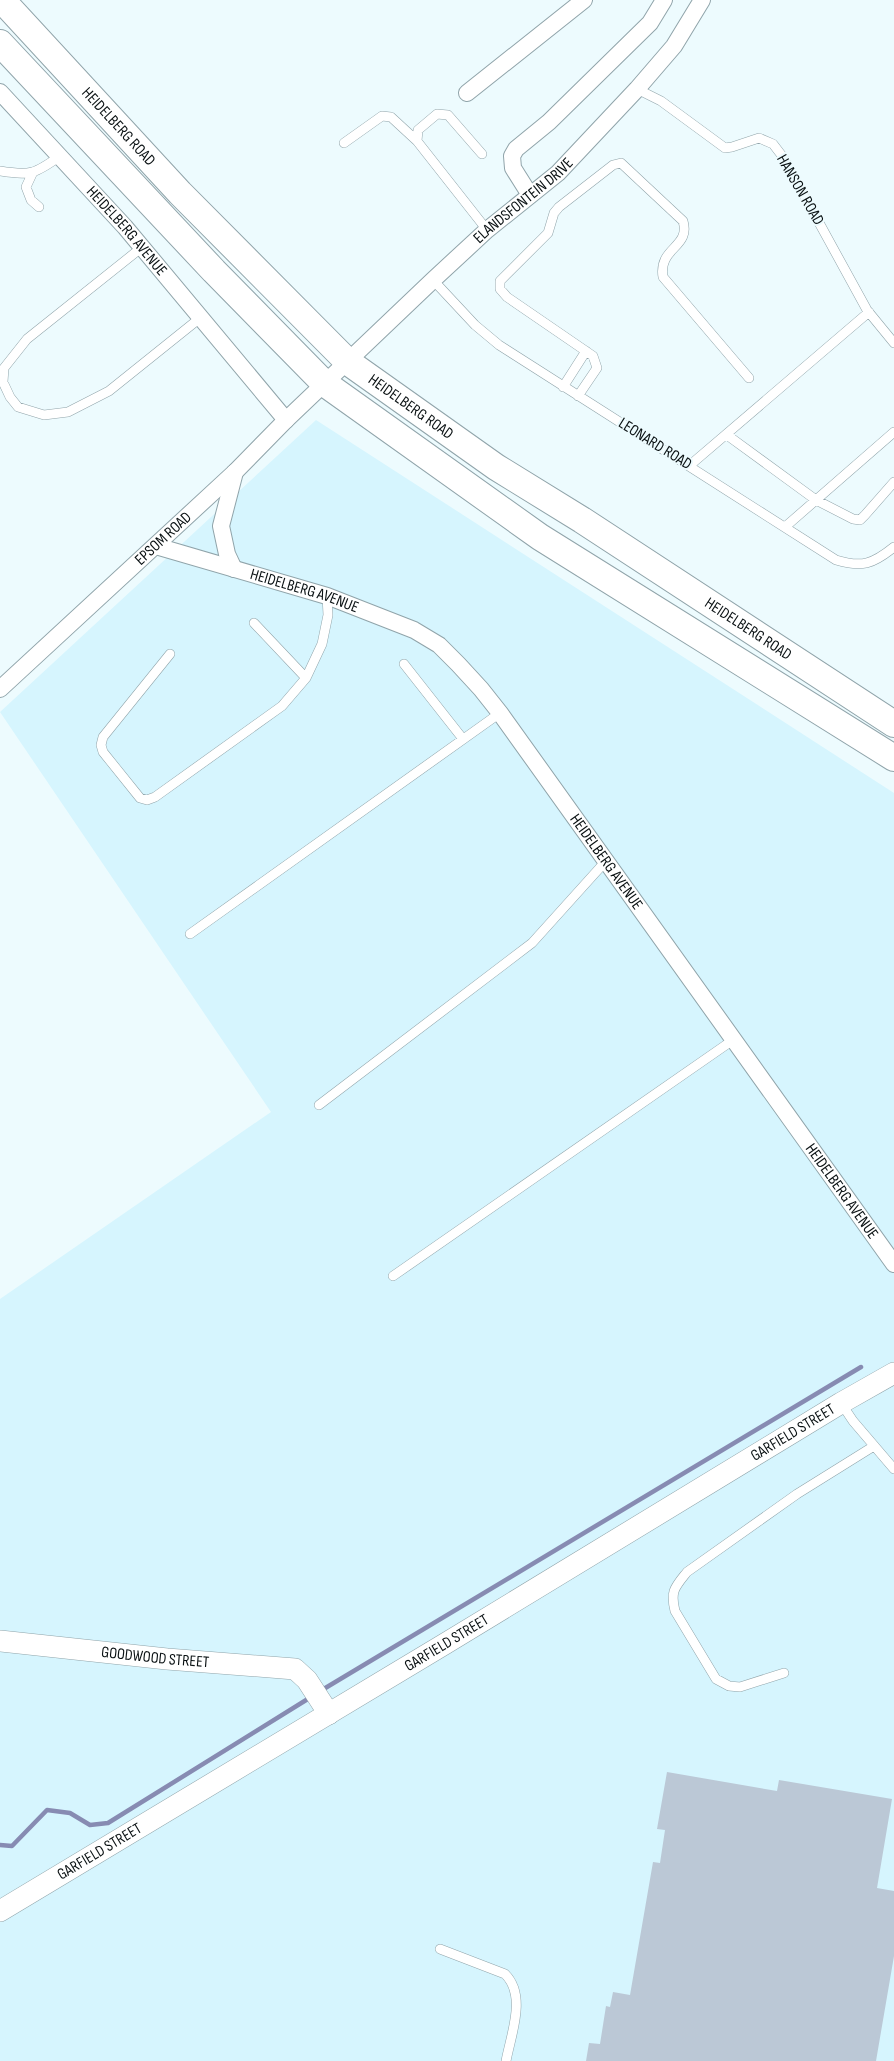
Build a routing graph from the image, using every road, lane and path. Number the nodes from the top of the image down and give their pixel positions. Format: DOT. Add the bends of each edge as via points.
graph roads {
  1 [pos="2,0"];
  2 [pos="584,0"];
  3 [pos="664,0"];
  4 [pos="702,0"];
  5 [pos="0,43"];
  6 [pos="638,89"];
  7 [pos="0,92"];
  8 [pos="467,93"];
  9 [pos="417,141"];
  10 [pos="344,143"];
  11 [pos="482,154"];
  12 [pos="60,156"];
  13 [pos="0,171"];
  14 [pos="33,172"];
  15 [pos="530,195"];
  16 [pos="39,207"];
  17 [pos="487,230"];
  18 [pos="141,248"];
  19 [pos="433,280"];
  20 [pos="869,312"];
  21 [pos="200,318"];
  22 [pos="894,343"];
  23 [pos="586,352"];
  24 [pos="348,362"];
  25 [pos="748,378"];
  26 [pos="324,383"];
  27 [pos="2,384"];
  28 [pos="563,387"];
  29 [pos="578,396"];
  30 [pos="286,420"];
  31 [pos="894,432"];
  32 [pos="727,435"];
  33 [pos="690,466"];
  34 [pos="236,472"];
  35 [pos="894,482"];
  36 [pos="816,500"];
  37 [pos="785,527"];
  38 [pos="156,546"];
  39 [pos="894,547"];
  40 [pos="234,569"];
  41 [pos="327,596"];
  42 [pos="254,623"];
  43 [pos="170,654"];
  44 [pos="404,664"];
  45 [pos="306,678"];
  46 [pos="0,689"];
  47 [pos="500,713"];
  48 [pos="894,724"];
  49 [pos="464,738"];
  50 [pos="894,758"];
  51 [pos="605,862"];
  52 [pos="190,934"];
  53 [pos="733,1040"];
  54 [pos="319,1104"];
  55 [pos="894,1264"];
  56 [pos="393,1276"];
  57 [pos="894,1373"];
  58 [pos="841,1403"];
  59 [pos="874,1446"];
  60 [pos="894,1469"];
  61 [pos="0,1641"];
  62 [pos="784,1673"];
  63 [pos="329,1714"];
  64 [pos="0,1911"];
  65 [pos="440,1949"];
  66 [pos="506,2061"];
  1 -- 24 [label="main road, HEIDELBERG ROAD" via="180,193"];
  2 -- 8 [label="street"];
  3 -- 15 [label="street" via="650,23 549,122 516,148 512,156 513,168"];
  4 -- 6 [label="street, ELANDSFONTEIN DRIVE" via="674,46"];
  5 -- 26 [label="main road, HEIDELBERG ROAD"];
  6 -- 15 [label="street, ELANDSFONTEIN DRIVE" via="558,173"];
  6 -- 20 [label="lane, HANSON ROAD" via="661,101 725,148 759,138 773,144"];
  7 -- 12 [label="street, HEIDELBERG AVENUE"];
  9 -- 10 [label="lane" via="387,115"];
  9 -- 11 [label="lane" via="418,130 437,114 443,113"];
  9 -- 17 [label="lane"];
  12 -- 14 [label="lane" via="38,172"];
  12 -- 18 [label="street, HEIDELBERG AVENUE"];
  13 -- 14 [label="lane"];
  14 -- 16 [label="lane" via="26,187 31,200"];
  15 -- 17 [label="street, ELANDSFONTEIN DRIVE"];
  17 -- 19 [label="street, ELANDSFONTEIN DRIVE"];
  18 -- 21 [label="street, HEIDELBERG AVENUE"];
  18 -- 27 [label="lane" via="27,339 4,368"];
  19 -- 24 [label="street, ELANDSFONTEIN DRIVE"];
  19 -- 28 [label="lane, LEONARD ROAD" via="498,345"];
  20 -- 22 [label="lane, HANSON ROAD"];
  20 -- 32 [label="lane"];
  21 -- 27 [label="lane" via="109,391 68,412 44,416 18,407"];
  21 -- 30 [label="street, HEIDELBERG AVENUE"];
  23 -- 25 [label="lane" via="506,297 500,289 500,281 548,233 559,207 613,164 621,163 683,221 686,230 663,260 663,277"];
  23 -- 28 [label="lane"];
  23 -- 29 [label="lane" via="593,356 597,368"];
  24 -- 26 [label="street, ELANDSFONTEIN DRIVE"];
  24 -- 48 [label="main road, HEIDELBERG ROAD" via="496,467"];
  26 -- 30 [label="street, EPSOM ROAD"];
  26 -- 50 [label="main road, HEIDELBERG ROAD" via="540,537"];
  28 -- 29 [label="lane, LEONARD ROAD"];
  29 -- 33 [label="lane, LEONARD ROAD"];
  30 -- 34 [label="street, EPSOM ROAD"];
  31 -- 36 [label="lane"];
  32 -- 33 [label="lane"];
  32 -- 36 [label="lane"];
  33 -- 37 [label="lane, LEONARD ROAD"];
  34 -- 38 [label="street, EPSOM ROAD"];
  34 -- 40 [label="street, HEIDELBERG AVENUE" via="221,526"];
  35 -- 36 [label="lane" via="860,520"];
  36 -- 37 [label="lane"];
  37 -- 39 [label="lane, LEONARD ROAD" via="836,560 852,565 878,560"];
  38 -- 40 [label="street, HEIDELBERG AVENUE"];
  38 -- 46 [label="street, EPSOM ROAD"];
  40 -- 41 [label="street, HEIDELBERG AVENUE"];
  41 -- 45 [label="lane" via="328,615 322,644"];
  41 -- 47 [label="street, HEIDELBERG AVENUE" via="414,630 438,645"];
  42 -- 45 [label="lane"];
  43 -- 45 [label="lane" via="103,736 101,745 103,752 140,798 147,800 282,706"];
  44 -- 49 [label="lane"];
  47 -- 49 [label="lane"];
  47 -- 51 [label="street, HEIDELBERG AVENUE"];
  49 -- 52 [label="lane"];
  51 -- 53 [label="street, HEIDELBERG AVENUE"];
  51 -- 54 [label="lane" via="532,943"];
  53 -- 55 [label="street, HEIDELBERG AVENUE"];
  53 -- 56 [label="lane"];
  57 -- 58 [label="street, GARFIELD STREET"];
  58 -- 59 [label="lane"];
  58 -- 63 [label="street, GARFIELD STREET"];
  59 -- 60 [label="lane"];
  59 -- 62 [label="lane" via="781,1505 687,1572 674,1587 674,1611 716,1679 729,1686 740,1687"];
  61 -- 63 [label="street, GOODWOOD STREET" via="294,1669 307,1680"];
  63 -- 64 [label="street, GARFIELD STREET"];
  65 -- 66 [label="lane" via="510,1978 516,1993 516,2008"];
}
